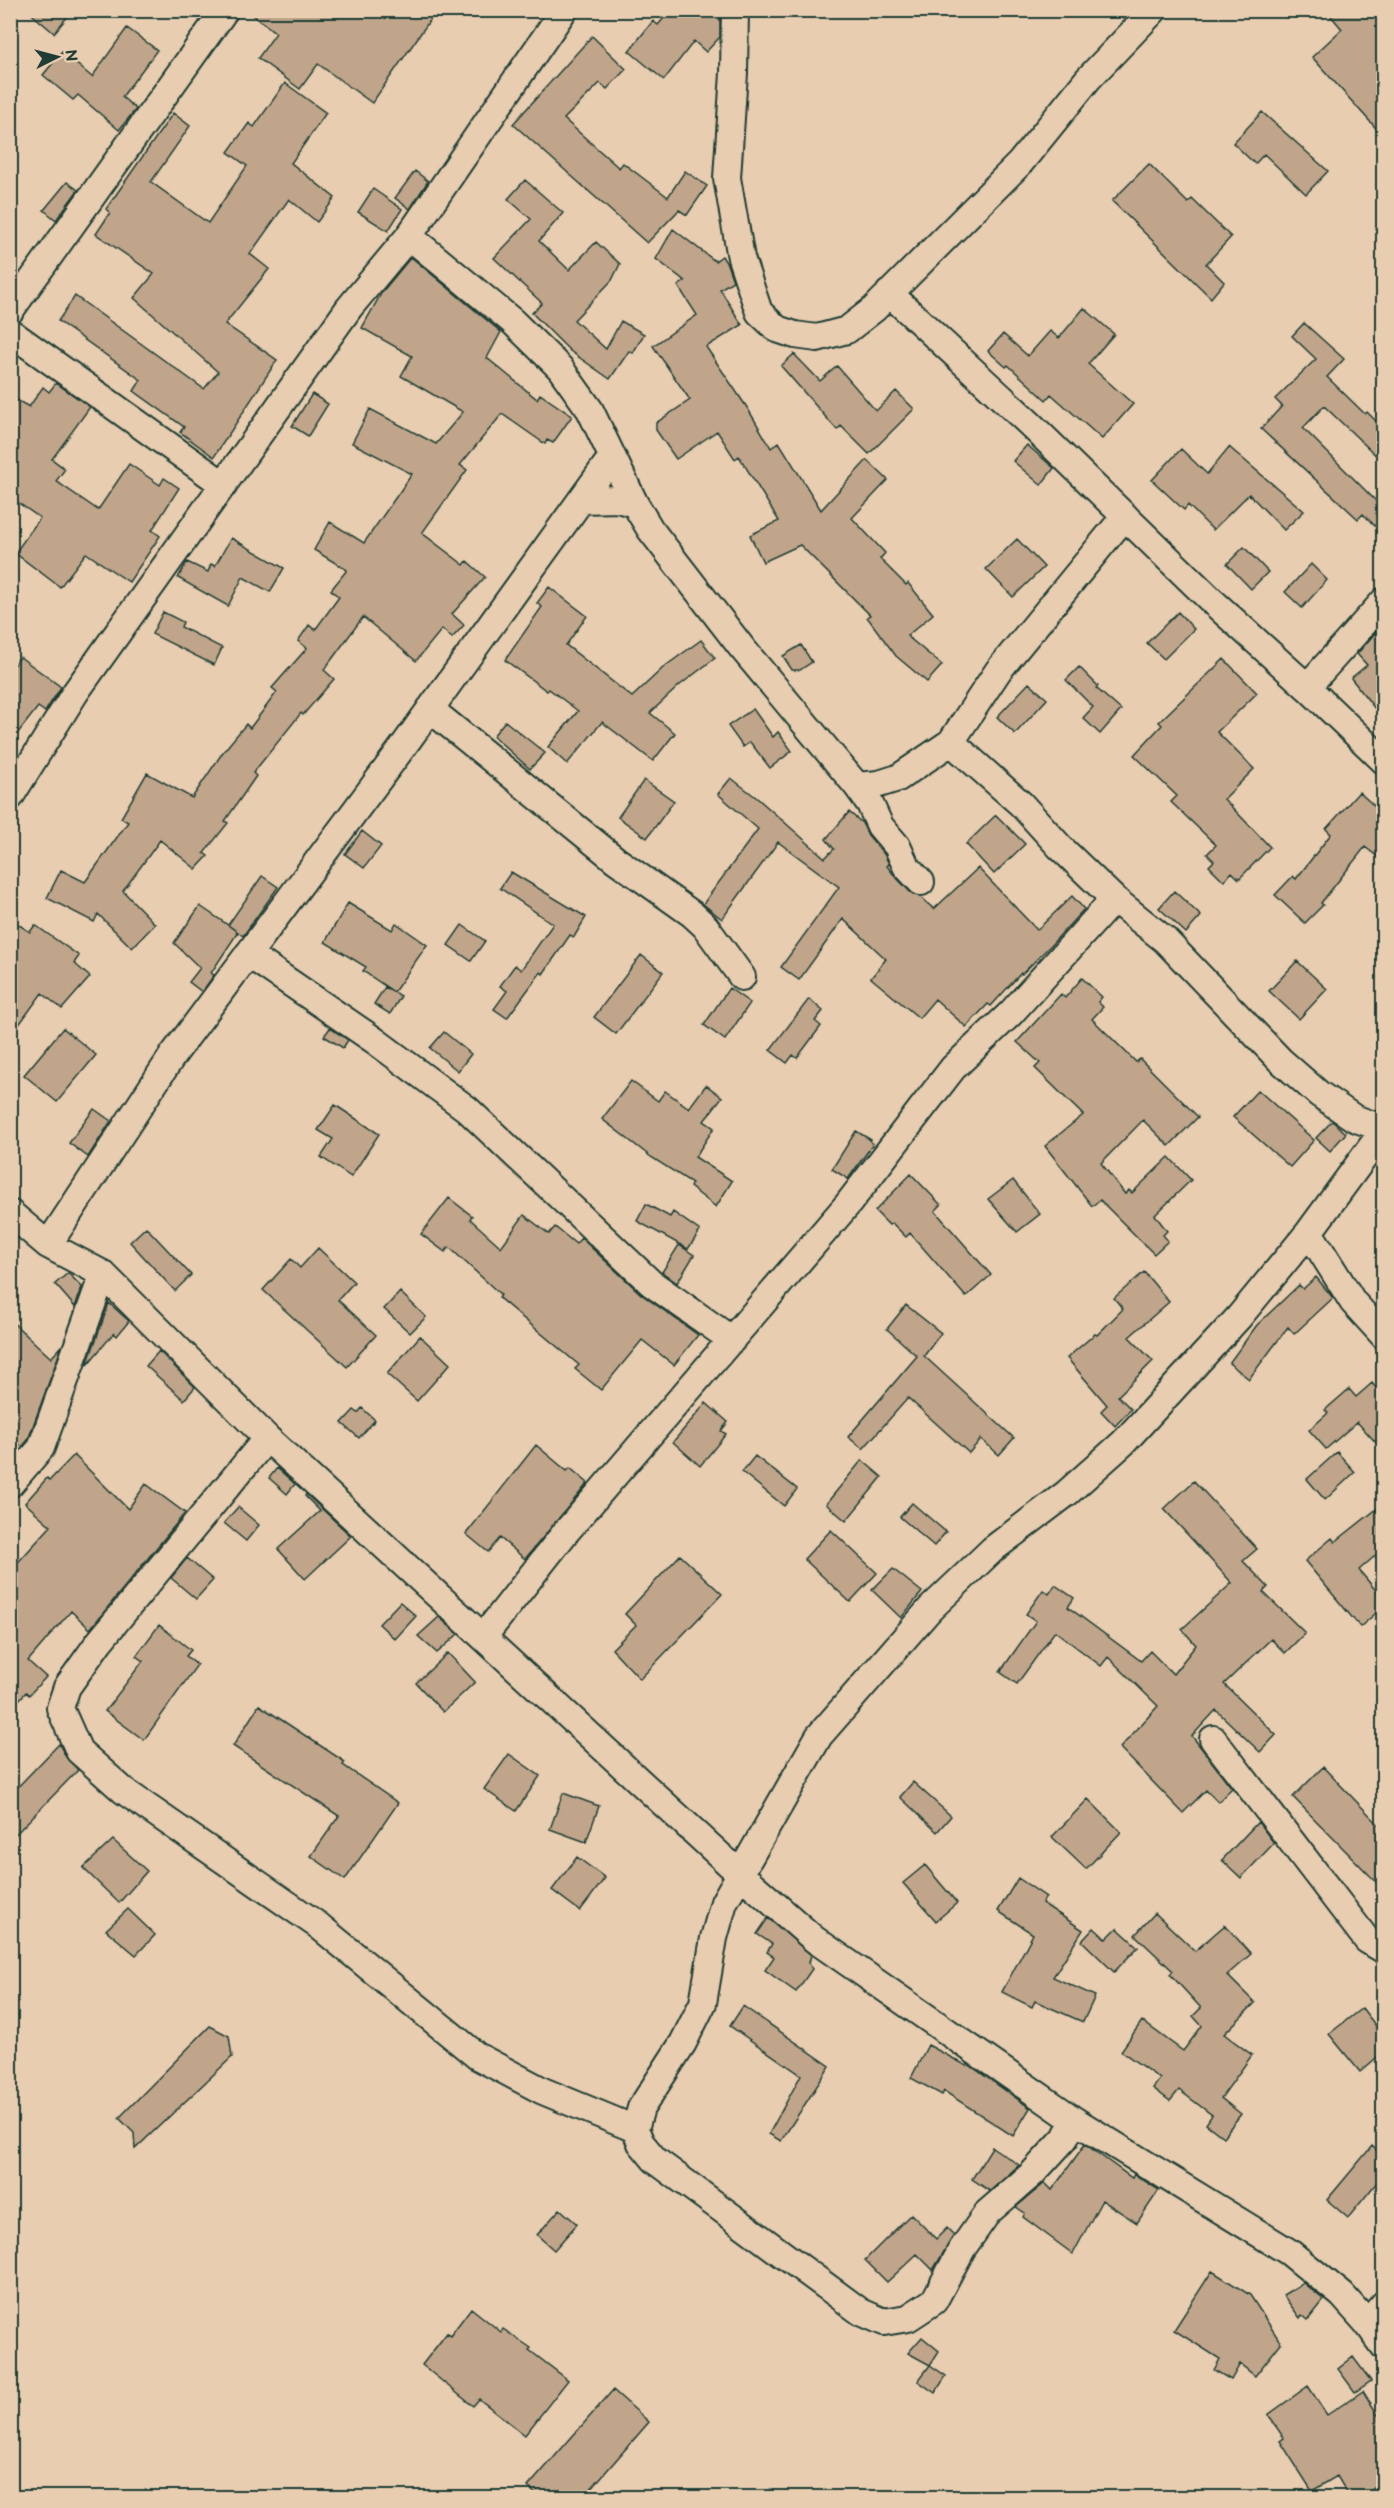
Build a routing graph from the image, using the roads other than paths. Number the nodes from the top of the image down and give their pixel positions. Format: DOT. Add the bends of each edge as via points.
graph roads {
  1 [pos="225,10"];
  2 [pos="564,10"];
  3 [pos="735,10"];
  4 [pos="1154,10"];
  5 [pos="410,236"];
  6 [pos="889,293"];
  7 [pos="10,310"];
  8 [pos="10,332"];
  9 [pos="612,458"];
  10 [pos="225,485"];
  11 [pos="581,500"];
  12 [pos="635,504"];
  13 [pos="1125,516"];
  14 [pos="1383,601"];
  15 [pos="1307,687"];
  16 [pos="430,709"];
  17 [pos="951,742"];
  18 [pos="1383,761"];
  19 [pos="857,786"];
  20 [pos="10,798"];
  21 [pos="921,882"];
  22 [pos="1114,899"];
  23 [pos="248,954"];
  24 [pos="742,977"];
  25 [pos="1383,1130"];
  26 [pos="10,1213"];
  27 [pos="1309,1232"];
  28 [pos="48,1245"];
  29 [pos="103,1275"];
  30 [pos="1383,1335"];
  31 [pos="732,1340"];
  32 [pos="267,1438"];
  33 [pos="10,1484"];
  34 [pos="484,1636"];
  35 [pos="1213,1739"];
  36 [pos="739,1873"];
  37 [pos="1383,1950"];
  38 [pos="1074,2120"];
  39 [pos="635,2129"];
  40 [pos="1375,2314"];
  41 [pos="1383,2346"];
  1 -- 7 [label="street"];
  2 -- 5 [label="street"];
  3 -- 6 [label="street" via="727,178 741,258 759,312 777,329 817,338 847,330"];
  4 -- 6 [label="street" via="1088,79 1020,163"];
  5 -- 9 [label="street" via="512,321 560,368 590,410"];
  5 -- 10 [label="street" via="349,308"];
  6 -- 13 [label="street"];
  8 -- 10 [label="street"];
  9 -- 11 [label="street"];
  9 -- 12 [label="street"];
  10 -- 20 [label="street" via="75,693"];
  11 -- 12 [label="street" via="618,499"];
  11 -- 16 [label="street"];
  12 -- 19 [label="street" via="742,648"];
  13 -- 15 [label="street"];
  13 -- 17 [label="street" via="998,671"];
  14 -- 15 [label="street"];
  15 -- 18 [label="street"];
  16 -- 23 [label="street"];
  16 -- 24 [label="street" via="616,860 692,914"];
  17 -- 19 [label="street" via="898,778"];
  17 -- 22 [label="street" via="1021,804"];
  19 -- 21 [label="street" via="906,866"];
  22 -- 25 [label="street" via="1165,940 1319,1095 1353,1118"];
  22 -- 31 [label="street" via="1011,1012 953,1068 848,1204"];
  23 -- 28 [label="street" via="173,1055"];
  23 -- 31 [label="street" via="468,1109 651,1283"];
  25 -- 27 [label="street"];
  26 -- 28 [label="street"];
  27 -- 30 [label="street" via="1353,1302"];
  27 -- 36 [label="street" via="1239,1317 1123,1443 1067,1493 993,1549 886,1657 819,1736"];
  28 -- 29 [label="street"];
  29 -- 32 [label="street"];
  29 -- 33 [label="street" via="41,1448"];
  31 -- 34 [label="street" via="565,1533"];
  32 -- 34 [label="street"];
  32 -- 39 [label="street" via="99,1642 67,1687 60,1708 79,1751 124,1791 319,1926 477,2056 543,2091"];
  34 -- 36 [label="street"];
  35 -- 37 [label="street" via="1367,1940"];
  36 -- 38 [label="street" via="814,1939"];
  36 -- 39 [label="street" via="724,1902 714,1938 703,2003 683,2043 641,2108"];
  38 -- 39 [label="street" via="1065,2138 1032,2174 988,2212 962,2249 934,2301 908,2318 884,2322 861,2312 655,2160 641,2144"];
  38 -- 40 [label="street" via="1289,2252 1342,2295"];
  40 -- 41 [label="street"];
}
